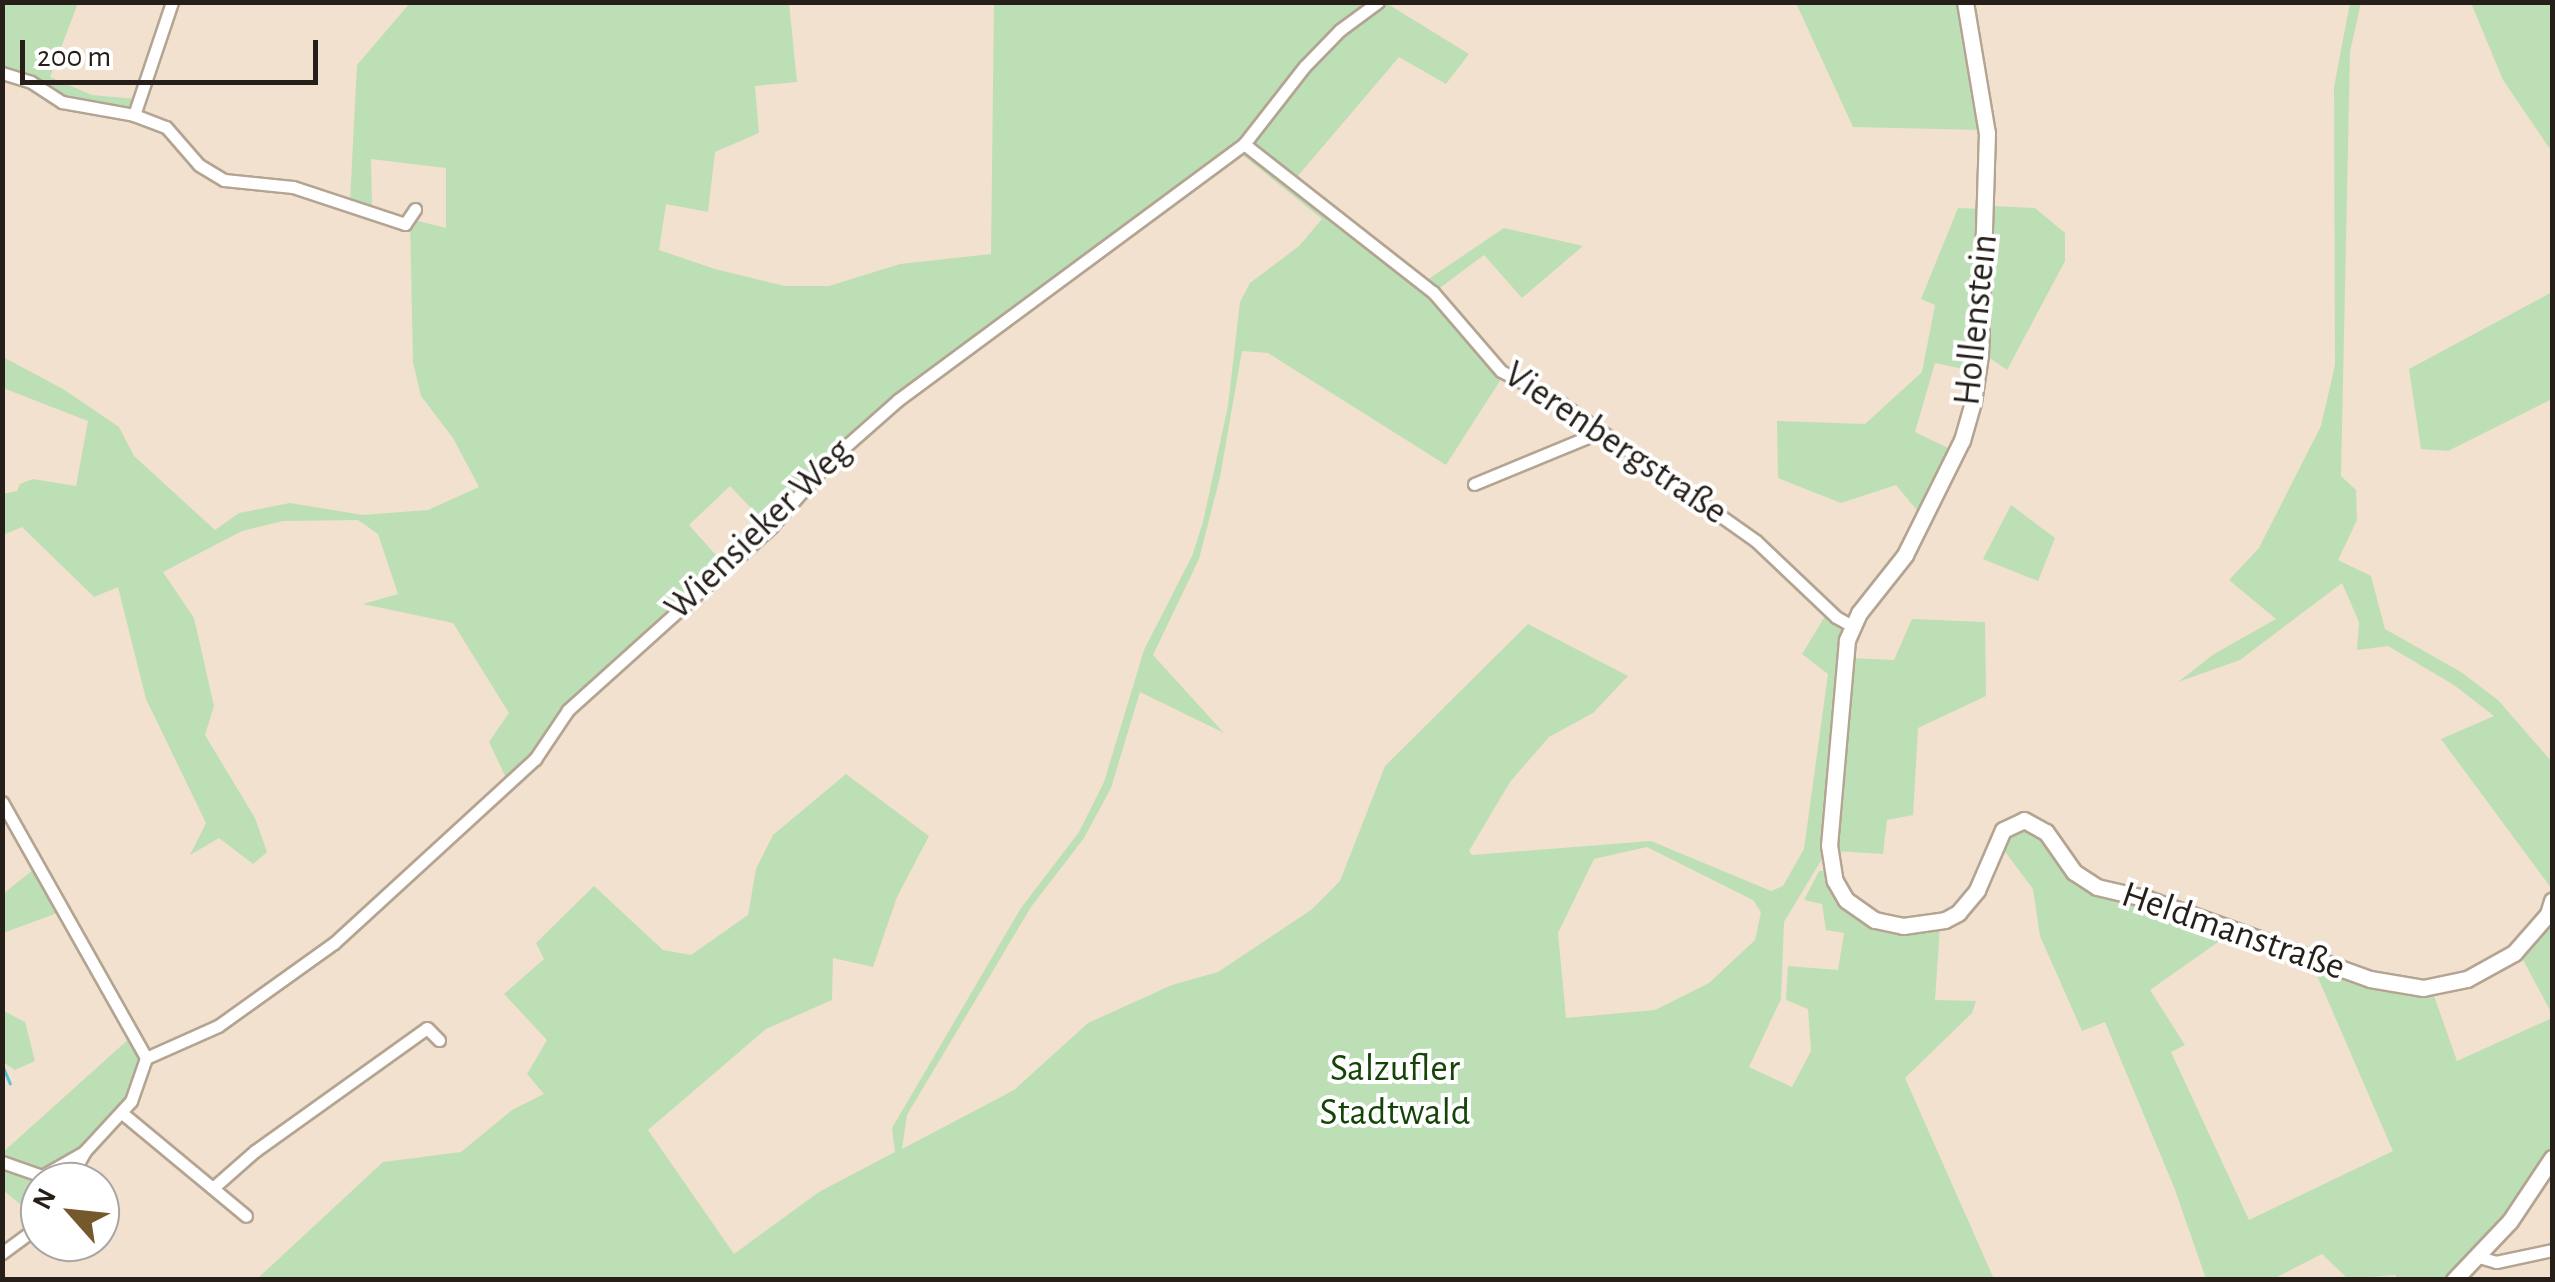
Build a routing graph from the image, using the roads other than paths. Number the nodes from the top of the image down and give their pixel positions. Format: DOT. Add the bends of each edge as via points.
graph roads {
  1 [pos="172,2"];
  2 [pos="1378,2"];
  3 [pos="1966,2"];
  4 [pos="2,73"];
  5 [pos="134,115"];
  6 [pos="1244,144"];
  7 [pos="415,209"];
  8 [pos="1600,432"];
  9 [pos="1474,484"];
  10 [pos="1852,626"];
  11 [pos="2,802"];
  12 [pos="2552,901"];
  13 [pos="439,1040"];
  14 [pos="146,1058"];
  15 [pos="122,1113"];
  16 [pos="86,1150"];
  17 [pos="2552,1158"];
  18 [pos="2,1162"];
  19 [pos="79,1162"];
  20 [pos="214,1187"];
  21 [pos="246,1216"];
  22 [pos="2552,1250"];
  23 [pos="2479,1257"];
  24 [pos="2454,1280"];
  1 -- 5 [label="street"];
  2 -- 6 [label="street, Wiensieker Weg" via="1306,66"];
  3 -- 10 [label="main road, Hollenstein" via="1987,132 1974,402 1906,555"];
  4 -- 5 [label="street" via="62,102"];
  5 -- 7 [label="street" via="166,128 224,180 293,187 405,224"];
  6 -- 8 [label="street, Vierenbergstraße" via="1433,292 1501,371"];
  6 -- 14 [label="street, Wiensieker Weg" via="898,400 772,526 568,710 536,760 334,943 218,1026"];
  8 -- 9 [label="street"];
  8 -- 10 [label="street, Vierenbergstraße" via="1756,541"];
  10 -- 12 [label="main road, Heldmanstraße" via="1829,845 1835,882 1846,900 1876,920 1926,925 1958,913 1977,890 2002,830 2024,820 2046,832 2074,872 2097,886 2396,986 2443,986 2488,970 2533,934"];
  11 -- 14 [label="street"];
  13 -- 20 [label="street" via="427,1028"];
  14 -- 15 [label="street"];
  15 -- 16 [label="street"];
  15 -- 20 [label="street"];
  16 -- 18 [label="street" via="42,1176"];
  16 -- 19 [label="street"];
  17 -- 23 [label="main road"];
  20 -- 21 [label="street"];
  22 -- 23 [label="street" via="2496,1262"];
  23 -- 24 [label="main road"];
}
